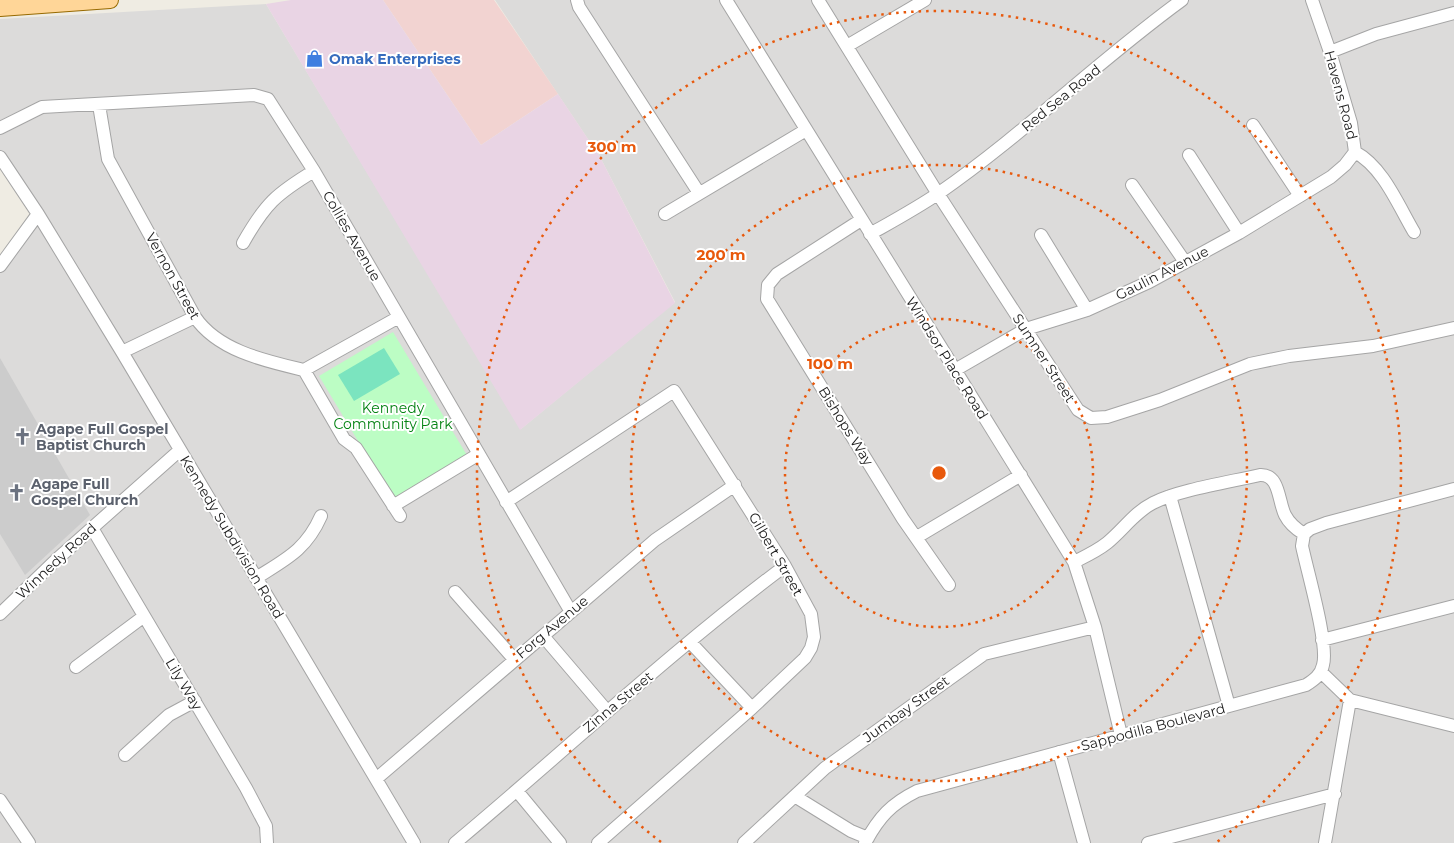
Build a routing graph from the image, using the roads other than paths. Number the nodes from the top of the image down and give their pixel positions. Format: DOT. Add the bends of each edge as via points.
graph roads {
  1 [pos="110,0"];
  2 [pos="577,0"];
  3 [pos="726,0"];
  4 [pos="818,0"];
  5 [pos="925,0"];
  6 [pos="1182,0"];
  7 [pos="1312,0"];
  8 [pos="0,8"];
  9 [pos="1454,13"];
  10 [pos="847,46"];
  11 [pos="1330,52"];
  12 [pos="99,105"];
  13 [pos="1253,125"];
  14 [pos="0,128"];
  15 [pos="806,130"];
  16 [pos="1355,152"];
  17 [pos="1189,155"];
  18 [pos="0,157"];
  19 [pos="314,172"];
  20 [pos="1132,185"];
  21 [pos="699,193"];
  22 [pos="938,194"];
  23 [pos="1300,196"];
  24 [pos="38,214"];
  25 [pos="665,214"];
  26 [pos="861,220"];
  27 [pos="1414,232"];
  28 [pos="1240,233"];
  29 [pos="870,234"];
  30 [pos="1041,235"];
  31 [pos="244,243"];
  32 [pos="1184,262"];
  33 [pos="0,266"];
  34 [pos="1087,310"];
  35 [pos="195,316"];
  36 [pos="399,316"];
  37 [pos="1454,328"];
  38 [pos="1026,330"];
  39 [pos="122,352"];
  40 [pos="304,370"];
  41 [pos="955,370"];
  42 [pos="180,450"];
  43 [pos="479,454"];
  44 [pos="1021,475"];
  45 [pos="735,485"];
  46 [pos="1454,488"];
  47 [pos="1170,496"];
  48 [pos="506,502"];
  49 [pos="321,516"];
  50 [pos="92,528"];
  51 [pos="1304,534"];
  52 [pos="916,537"];
  53 [pos="1074,562"];
  54 [pos="785,566"];
  55 [pos="256,578"];
  56 [pos="949,585"];
  57 [pos="455,592"];
  58 [pos="1454,606"];
  59 [pos="571,612"];
  60 [pos="0,614"];
  61 [pos="144,617"];
  62 [pos="1095,627"];
  63 [pos="543,636"];
  64 [pos="1322,640"];
  65 [pos="690,642"];
  66 [pos="514,658"];
  67 [pos="76,667"];
  68 [pos="1321,672"];
  69 [pos="1350,700"];
  70 [pos="195,701"];
  71 [pos="1229,706"];
  72 [pos="752,708"];
  73 [pos="607,711"];
  74 [pos="1454,726"];
  75 [pos="1121,736"];
  76 [pos="1059,752"];
  77 [pos="125,755"];
  78 [pos="376,779"];
  79 [pos="517,791"];
  80 [pos="1335,794"];
  81 [pos="796,797"];
  82 [pos="0,800"];
  83 [pos="867,840"];
  84 [pos="29,843"];
  85 [pos="266,843"];
  86 [pos="414,843"];
  87 [pos="455,843"];
  88 [pos="560,843"];
  89 [pos="598,843"];
  90 [pos="744,843"];
  91 [pos="1084,843"];
  92 [pos="1148,843"];
  93 [pos="1325,843"];
  1 -- 8 [label="main road"];
  2 -- 21 [label="street"];
  3 -- 15 [label="street, Windsor Place Road"];
  4 -- 10 [label="street, Sumner Street"];
  5 -- 10 [label="street"];
  6 -- 22 [label="street, Red Sea Road"];
  7 -- 11 [label="street, Havens Road"];
  9 -- 11 [label="street" via="1376,34"];
  10 -- 22 [label="street, Sumner Street"];
  11 -- 16 [label="street, Havens Road" via="1351,123"];
  12 -- 14 [label="street, Collies Avenue" via="42,107"];
  12 -- 19 [label="street, Collies Avenue" via="262,96 277,110"];
  12 -- 35 [label="street, Vernon Street" via="108,159"];
  13 -- 23 [label="street"];
  15 -- 21 [label="street"];
  15 -- 26 [label="street, Windsor Place Road"];
  16 -- 23 [label="street, Gaulin Avenue" via="1346,165"];
  16 -- 27 [label="street, Havens Road" via="1367,158 1388,186"];
  17 -- 28 [label="street"];
  18 -- 24 [label="street, Kennedy Subdivision Road"];
  19 -- 31 [label="street" via="269,202"];
  19 -- 36 [label="street, Collies Avenue"];
  20 -- 32 [label="street"];
  21 -- 25 [label="street"];
  22 -- 29 [label="street, Red Sea Road"];
  22 -- 38 [label="street, Sumner Street"];
  23 -- 28 [label="street, Gaulin Avenue"];
  24 -- 33 [label="street"];
  24 -- 39 [label="street, Kennedy Subdivision Road"];
  26 -- 29 [label="street, Windsor Place Road"];
  26 -- 52 [label="street, Bishops Way" via="777,274 768,285 767,299"];
  28 -- 32 [label="street, Gaulin Avenue"];
  29 -- 41 [label="street, Windsor Place Road"];
  30 -- 34 [label="street"];
  32 -- 34 [label="street, Gaulin Avenue"];
  34 -- 38 [label="street, Gaulin Avenue"];
  35 -- 39 [label="street"];
  35 -- 40 [label="street, Vernon Street" via="209,334 226,345"];
  36 -- 40 [label="street"];
  36 -- 43 [label="street, Collies Avenue"];
  37 -- 38 [label="street, Sumner Street" via="1372,346 1250,364 1160,400 1099,419 1078,410"];
  38 -- 41 [label="street, Gaulin Avenue"];
  39 -- 42 [label="street, Kennedy Subdivision Road"];
  40 -- 43 [label="street" via="344,439 356,448 397,511"];
  41 -- 44 [label="street, Windsor Place Road"];
  42 -- 50 [label="street, Winnedy Road"];
  42 -- 55 [label="street, Kennedy Subdivision Road"];
  43 -- 48 [label="street, Collies Avenue"];
  44 -- 52 [label="street"];
  44 -- 53 [label="street, Windsor Place Road"];
  45 -- 48 [label="street, Gilbert Street" via="674,391"];
  45 -- 54 [label="street, Gilbert Street"];
  45 -- 59 [label="street, Forg Avenue" via="656,540"];
  46 -- 51 [label="street" via="1326,523"];
  47 -- 51 [label="street" via="1260,475 1268,476 1274,481 1290,524"];
  47 -- 53 [label="street" via="1152,503 1108,542"];
  47 -- 71 [label="street"];
  48 -- 59 [label="street, Collies Avenue"];
  49 -- 55 [label="street" via="313,534 297,552"];
  50 -- 60 [label="street, Winnedy Road"];
  50 -- 61 [label="street, Lily Way"];
  51 -- 64 [label="street" via="1302,546"];
  52 -- 56 [label="street, Bishops Way"];
  53 -- 62 [label="street, Windsor Place Road"];
  54 -- 65 [label="street, Zinna Street"];
  54 -- 72 [label="street, Gilbert Street" via="811,614 814,626 811,648 805,658"];
  55 -- 78 [label="street, Kennedy Subdivision Road"];
  57 -- 66 [label="street"];
  58 -- 64 [label="street"];
  59 -- 63 [label="street, Forg Avenue"];
  61 -- 67 [label="street"];
  61 -- 70 [label="street, Lily Way"];
  62 -- 75 [label="street, Windsor Place Road"];
  62 -- 81 [label="street, Jumbay Street" via="984,654 825,768"];
  63 -- 66 [label="street, Forg Avenue"];
  63 -- 73 [label="street"];
  64 -- 68 [label="street" via="1324,663"];
  65 -- 72 [label="street"];
  65 -- 73 [label="street, Zinna Street"];
  66 -- 78 [label="street, Forg Avenue"];
  68 -- 69 [label="street"];
  68 -- 71 [label="street, Sappodilla Boulevard" via="1306,685"];
  69 -- 74 [label="street"];
  69 -- 80 [label="street"];
  70 -- 77 [label="street" via="169,715"];
  70 -- 85 [label="street, Lily Way" via="266,826"];
  71 -- 75 [label="street, Sappodilla Boulevard"];
  72 -- 89 [label="street, Gilbert Street"];
  73 -- 79 [label="street, Zinna Street"];
  75 -- 76 [label="street, Sappodilla Boulevard"];
  76 -- 83 [label="street, Sappodilla Boulevard" via="917,791 896,801"];
  76 -- 91 [label="street"];
  78 -- 86 [label="street, Kennedy Subdivision Road"];
  79 -- 87 [label="street, Zinna Street"];
  79 -- 88 [label="street"];
  80 -- 92 [label="street"];
  80 -- 93 [label="street"];
  81 -- 83 [label="street"];
  81 -- 90 [label="street, Jumbay Street"];
  82 -- 84 [label="street"];
}
